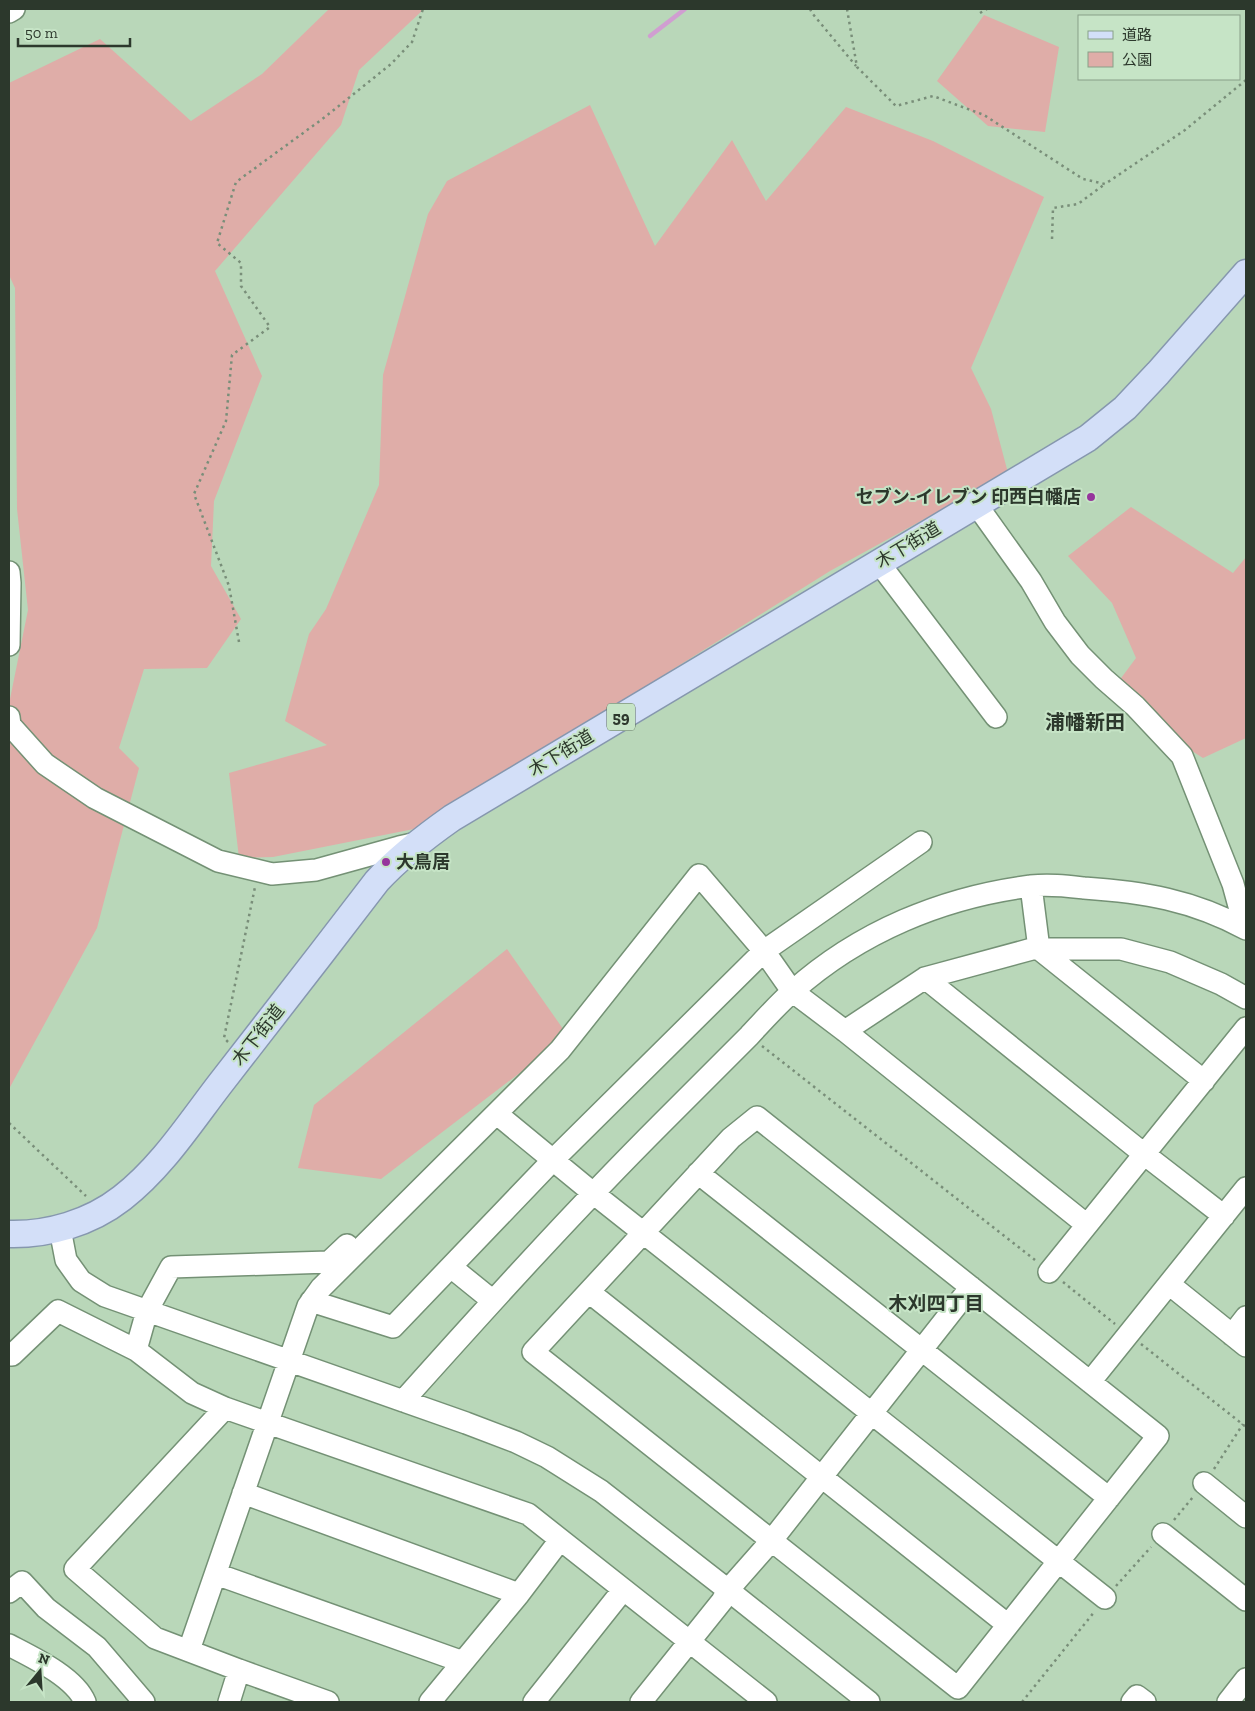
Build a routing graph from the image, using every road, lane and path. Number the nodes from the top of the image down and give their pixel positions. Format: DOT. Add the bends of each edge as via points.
graph roads {
  1 [pos="14,9"];
  2 [pos="423,9"];
  3 [pos="810,9"];
  4 [pos="847,9"];
  5 [pos="987,9"];
  6 [pos="9,12"];
  7 [pos="980,13"];
  8 [pos="857,68"];
  9 [pos="1246,82"];
  10 [pos="1105,184"];
  11 [pos="1052,239"];
  12 [pos="1246,273"];
  13 [pos="976,504"];
  14 [pos="879,563"];
  15 [pos="9,572"];
  16 [pos="238,642"];
  17 [pos="9,645"];
  18 [pos="996,717"];
  19 [pos="9,718"];
  20 [pos="922,842"];
  21 [pos="416,843"];
  22 [pos="258,871"];
  23 [pos="1031,886"];
  24 [pos="1246,928"];
  25 [pos="1039,949"];
  26 [pos="764,951"];
  27 [pos="925,978"];
  28 [pos="792,991"];
  29 [pos="1246,998"];
  30 [pos="1246,1028"];
  31 [pos="845,1031"];
  32 [pos="749,1036"];
  33 [pos="241,1057"];
  34 [pos="547,1063"];
  35 [pos="1204,1081"];
  36 [pos="496,1114"];
  37 [pos="9,1123"];
  38 [pos="1144,1154"];
  39 [pos="553,1160"];
  40 [pos="698,1173"];
  41 [pos="1246,1188"];
  42 [pos="593,1193"];
  43 [pos="94,1214"];
  44 [pos="1224,1216"];
  45 [pos="1087,1225"];
  46 [pos="60,1229"];
  47 [pos="643,1232"];
  48 [pos="9,1234"];
  49 [pos="451,1267"];
  50 [pos="1049,1272"];
  51 [pos="1169,1284"];
  52 [pos="971,1287"];
  53 [pos="589,1292"];
  54 [pos="311,1301"];
  55 [pos="492,1301"];
  56 [pos="147,1311"];
  57 [pos="1246,1317"];
  58 [pos="1128,1334"];
  59 [pos="1239,1341"];
  60 [pos="136,1350"];
  61 [pos="923,1350"];
  62 [pos="9,1355"];
  63 [pos="288,1361"];
  64 [pos="1090,1382"];
  65 [pos="403,1401"];
  66 [pos="225,1408"];
  67 [pos="872,1413"];
  68 [pos="267,1422"];
  69 [pos="1245,1426"];
  70 [pos="821,1476"];
  71 [pos="1204,1484"];
  72 [pos="243,1494"];
  73 [pos="1109,1498"];
  74 [pos="1246,1518"];
  75 [pos="1163,1534"];
  76 [pos="560,1540"];
  77 [pos="772,1540"];
  78 [pos="1059,1562"];
  79 [pos="216,1574"];
  80 [pos="623,1590"];
  81 [pos="728,1590"];
  82 [pos="9,1592"];
  83 [pos="519,1594"];
  84 [pos="1105,1598"];
  85 [pos="1246,1600"];
  86 [pos="1008,1625"];
  87 [pos="689,1642"];
  88 [pos="9,1645"];
  89 [pos="189,1650"];
  90 [pos="31,1656"];
  91 [pos="463,1662"];
  92 [pos="239,1670"];
  93 [pos="1246,1679"];
  94 [pos="754,1699"];
  95 [pos="85,1702"];
  96 [pos="96,1702"];
  97 [pos="144,1702"];
  98 [pos="229,1702"];
  99 [pos="328,1702"];
  100 [pos="430,1702"];
  101 [pos="534,1702"];
  102 [pos="640,1702"];
  103 [pos="869,1702"];
  104 [pos="1022,1702"];
  105 [pos="1132,1702"];
  106 [pos="1145,1702"];
  107 [pos="1228,1702"];
  1 -- 6 [label="street"];
  2 -- 16 [label="path" via="412,42 392,64 236,182 216,243 242,263 241,286 270,327 232,355 226,421 194,494 229,586"];
  3 -- 8 [label="path"];
  4 -- 8 [label="path"];
  5 -- 7 [label="path"];
  8 -- 10 [label="path" via="896,106 933,96 976,112 1083,179"];
  9 -- 10 [label="path" via="1185,130"];
  10 -- 11 [label="path" via="1078,204 1053,208"];
  12 -- 13 [label="main road, 木下街道 / 59" via="1125,408 1088,438"];
  13 -- 14 [label="main road, 木下街道 / 59"];
  13 -- 24 [label="street" via="1080,655 1182,756 1233,884"];
  14 -- 18 [label="street"];
  14 -- 21 [label="main road, 木下街道 / 59" via="452,818"];
  15 -- 17 [label="street"];
  19 -- 22 [label="street" via="10,725 45,764 95,798 218,861"];
  20 -- 26 [label="street"];
  21 -- 22 [label="street" via="316,870 272,874"];
  21 -- 33 [label="main road, 木下街道 / 59" via="377,881"];
  22 -- 33 [label="path" via="224,1038"];
  23 -- 24 [label="street" via="1126,890 1176,900 1223,916"];
  23 -- 25 [label="street"];
  23 -- 28 [label="street" via="931,908 852,947"];
  25 -- 27 [label="street" via="1032,948"];
  25 -- 29 [label="street" via="1120,949 1170,962"];
  25 -- 35 [label="street"];
  26 -- 28 [label="street"];
  26 -- 34 [label="street" via="699,875"];
  26 -- 39 [label="street"];
  27 -- 31 [label="street"];
  27 -- 38 [label="street"];
  28 -- 31 [label="street"];
  28 -- 32 [label="street"];
  30 -- 35 [label="street"];
  31 -- 45 [label="street"];
  32 -- 42 [label="street"];
  32 -- 50 [label="path"];
  33 -- 43 [label="main road, 木下街道 / 59" via="140,1182 121,1199"];
  34 -- 36 [label="street"];
  34 -- 56 [label="street" via="538,1063 505,1091 329,1262 171,1267"];
  35 -- 38 [label="street"];
  36 -- 39 [label="street"];
  36 -- 54 [label="street"];
  37 -- 43 [label="path" via="94,1204"];
  38 -- 44 [label="street"];
  38 -- 45 [label="street"];
  39 -- 42 [label="street"];
  39 -- 49 [label="street"];
  40 -- 47 [label="street"];
  40 -- 52 [label="street" via="731,1138 757,1117"];
  40 -- 61 [label="street"];
  41 -- 44 [label="street"];
  42 -- 47 [label="street"];
  42 -- 55 [label="street"];
  43 -- 46 [label="main road, 木下街道 / 59"];
  44 -- 51 [label="street"];
  45 -- 50 [label="street"];
  46 -- 48 [label="main road, 木下街道 / 59"];
  46 -- 56 [label="street" via="66,1260 82,1281 105,1296"];
  47 -- 53 [label="street"];
  47 -- 67 [label="street"];
  49 -- 54 [label="street" via="393,1327"];
  49 -- 55 [label="street"];
  50 -- 58 [label="path"];
  51 -- 58 [label="street"];
  51 -- 59 [label="street"];
  52 -- 61 [label="street"];
  52 -- 64 [label="street"];
  53 -- 70 [label="street"];
  53 -- 77 [label="street" via="533,1352"];
  54 -- 63 [label="street"];
  55 -- 65 [label="street"];
  56 -- 60 [label="street"];
  56 -- 63 [label="street"];
  57 -- 59 [label="street"];
  58 -- 64 [label="street"];
  58 -- 69 [label="path"];
  60 -- 62 [label="street" via="58,1311 12,1356"];
  60 -- 66 [label="street" via="192,1393"];
  61 -- 67 [label="street"];
  61 -- 73 [label="street"];
  63 -- 65 [label="street"];
  63 -- 68 [label="street"];
  64 -- 73 [label="street" via="1158,1436"];
  65 -- 81 [label="street" via="516,1442 547,1457 601,1491"];
  66 -- 68 [label="street"];
  66 -- 89 [label="street" via="75,1569 156,1638"];
  67 -- 70 [label="street"];
  67 -- 78 [label="street"];
  68 -- 72 [label="street"];
  68 -- 76 [label="street" via="528,1514"];
  69 -- 71 [label="path"];
  70 -- 77 [label="street"];
  70 -- 86 [label="street"];
  71 -- 74 [label="street"];
  71 -- 75 [label="path"];
  72 -- 79 [label="street"];
  72 -- 83 [label="street"];
  73 -- 78 [label="street"];
  75 -- 84 [label="path"];
  75 -- 85 [label="street"];
  76 -- 80 [label="street"];
  76 -- 83 [label="street"];
  77 -- 81 [label="street"];
  77 -- 86 [label="street" via="958,1688"];
  78 -- 84 [label="street"];
  78 -- 86 [label="street"];
  79 -- 89 [label="street"];
  79 -- 91 [label="street"];
  80 -- 87 [label="street"];
  80 -- 101 [label="street"];
  81 -- 87 [label="street"];
  81 -- 103 [label="street"];
  82 -- 97 [label="street" via="22,1582 46,1608 97,1647"];
  83 -- 91 [label="street"];
  84 -- 104 [label="path"];
  87 -- 94 [label="street"];
  87 -- 102 [label="street"];
  88 -- 90 [label="street"];
  89 -- 92 [label="street"];
  90 -- 95 [label="street" via="67,1679"];
  90 -- 96 [label="street" via="63,1664 76,1674"];
  91 -- 100 [label="street"];
  92 -- 98 [label="street"];
  92 -- 99 [label="street"];
  93 -- 107 [label="street"];
  105 -- 106 [label="street" via="1137,1696"];
}
